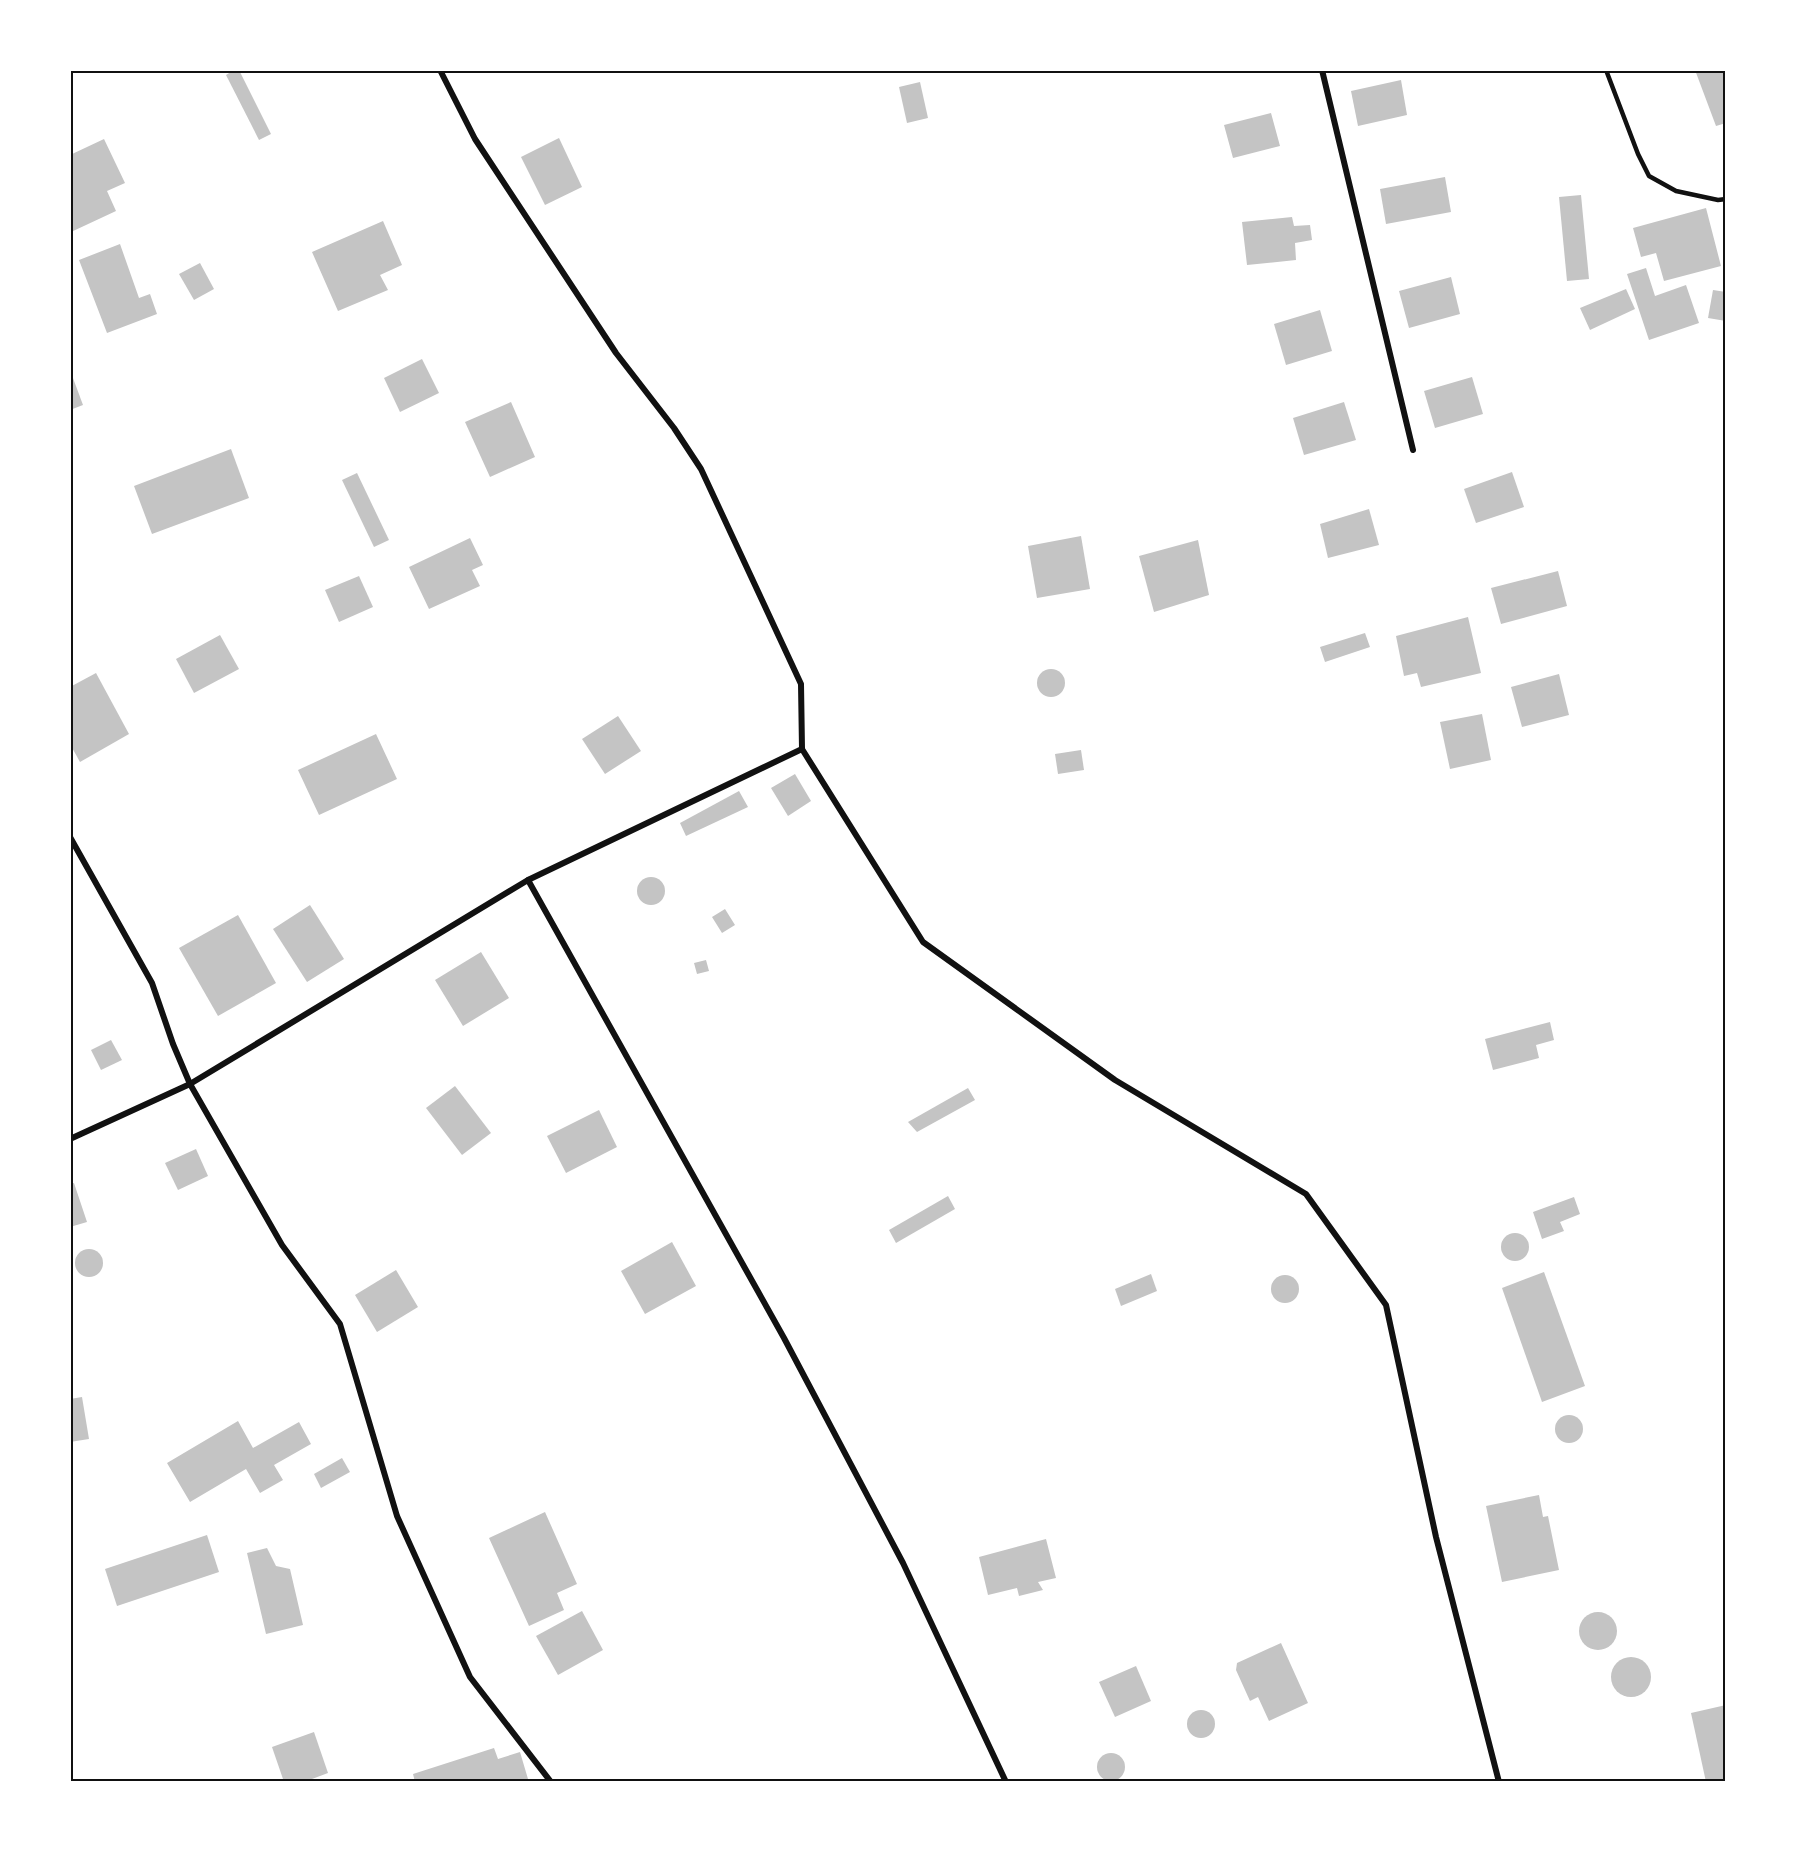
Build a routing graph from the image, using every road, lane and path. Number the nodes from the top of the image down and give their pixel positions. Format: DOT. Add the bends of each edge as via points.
graph roads {
  1 [pos="440,70"];
  2 [pos="1322,70"];
  3 [pos="1606,70"];
  4 [pos="1725,199"];
  5 [pos="1413,450"];
  6 [pos="802,749"];
  7 [pos="70,837"];
  8 [pos="528,880"];
  9 [pos="190,1084"];
  10 [pos="70,1139"];
  11 [pos="551,1782"];
  12 [pos="1006,1782"];
  13 [pos="1498,1782"];
  1 -- 6 [label="street" via="488,158 616,353 701,469 801,684"];
  2 -- 5 [label="street"];
  3 -- 4 [label="lane" via="1650,176 1676,191"];
  6 -- 8 [label="street"];
  6 -- 13 [label="street" via="923,942 1115,1080 1306,1194 1386,1305 1436,1537"];
  7 -- 9 [label="street" via="152,983"];
  8 -- 9 [label="street"];
  8 -- 12 [label="street" via="778,1328 898,1553"];
  9 -- 10 [label="street"];
  9 -- 11 [label="street" via="282,1245 340,1324 397,1516 470,1677"];
}
